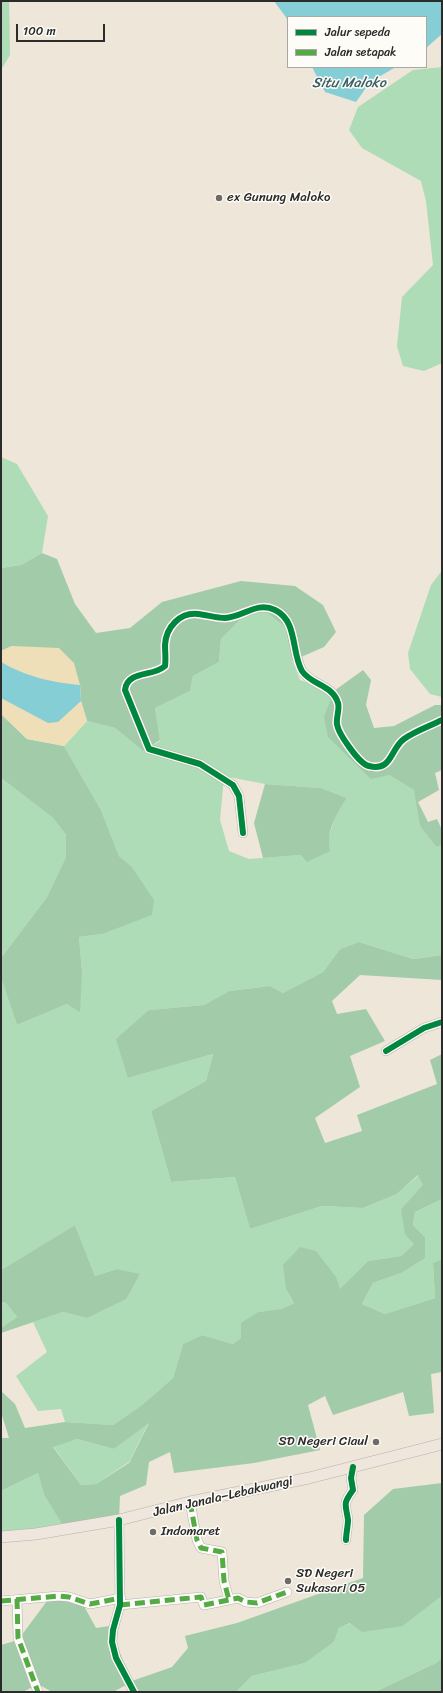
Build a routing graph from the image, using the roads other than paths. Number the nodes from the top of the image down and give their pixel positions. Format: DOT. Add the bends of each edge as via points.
graph roads {
  1 [pos="442,720"];
  2 [pos="243,833"];
  3 [pos="442,1022"];
  4 [pos="386,1051"];
  5 [pos="442,1444"];
  6 [pos="353,1467"];
  7 [pos="190,1502"];
  8 [pos="119,1520"];
  9 [pos="1,1537"];
  10 [pos="346,1540"];
  11 [pos="287,1592"];
  12 [pos="17,1599"];
  13 [pos="229,1600"];
  14 [pos="1,1601"];
  15 [pos="121,1601"];
  16 [pos="38,1692"];
  17 [pos="134,1692"];
  1 -- 2 [label="street" via="404,738 387,763 382,766 370,766 360,760 339,732 338,703 333,693 302,671 292,631 280,612 257,607 226,618 194,614 181,616 168,632 165,666 130,679 125,685 125,690 149,749 200,764 234,785 239,796"];
  3 -- 4 [label="street" via="424,1028"];
  5 -- 6 [label="main road, Jalan Janala–Lebakwangi"];
  6 -- 7 [label="main road, Jalan Janala–Lebakwangi"];
  6 -- 10 [label="street" via="353,1490 344,1508 348,1520"];
  7 -- 8 [label="main road, Jalan Janala–Lebakwangi"];
  7 -- 13 [label="street" via="197,1540 201,1548 222,1552 224,1581"];
  8 -- 9 [label="main road, Jalan Janala–Lebakwangi" via="36,1534"];
  8 -- 15 [label="street"];
  11 -- 13 [label="street" via="257,1603 238,1598"];
  12 -- 14 [label="street"];
  12 -- 15 [label="street" via="59,1596 90,1604"];
  12 -- 16 [label="street" via="18,1638"];
  13 -- 15 [label="street" via="204,1605 201,1597"];
  15 -- 17 [label="street" via="112,1642 116,1658"];
}
